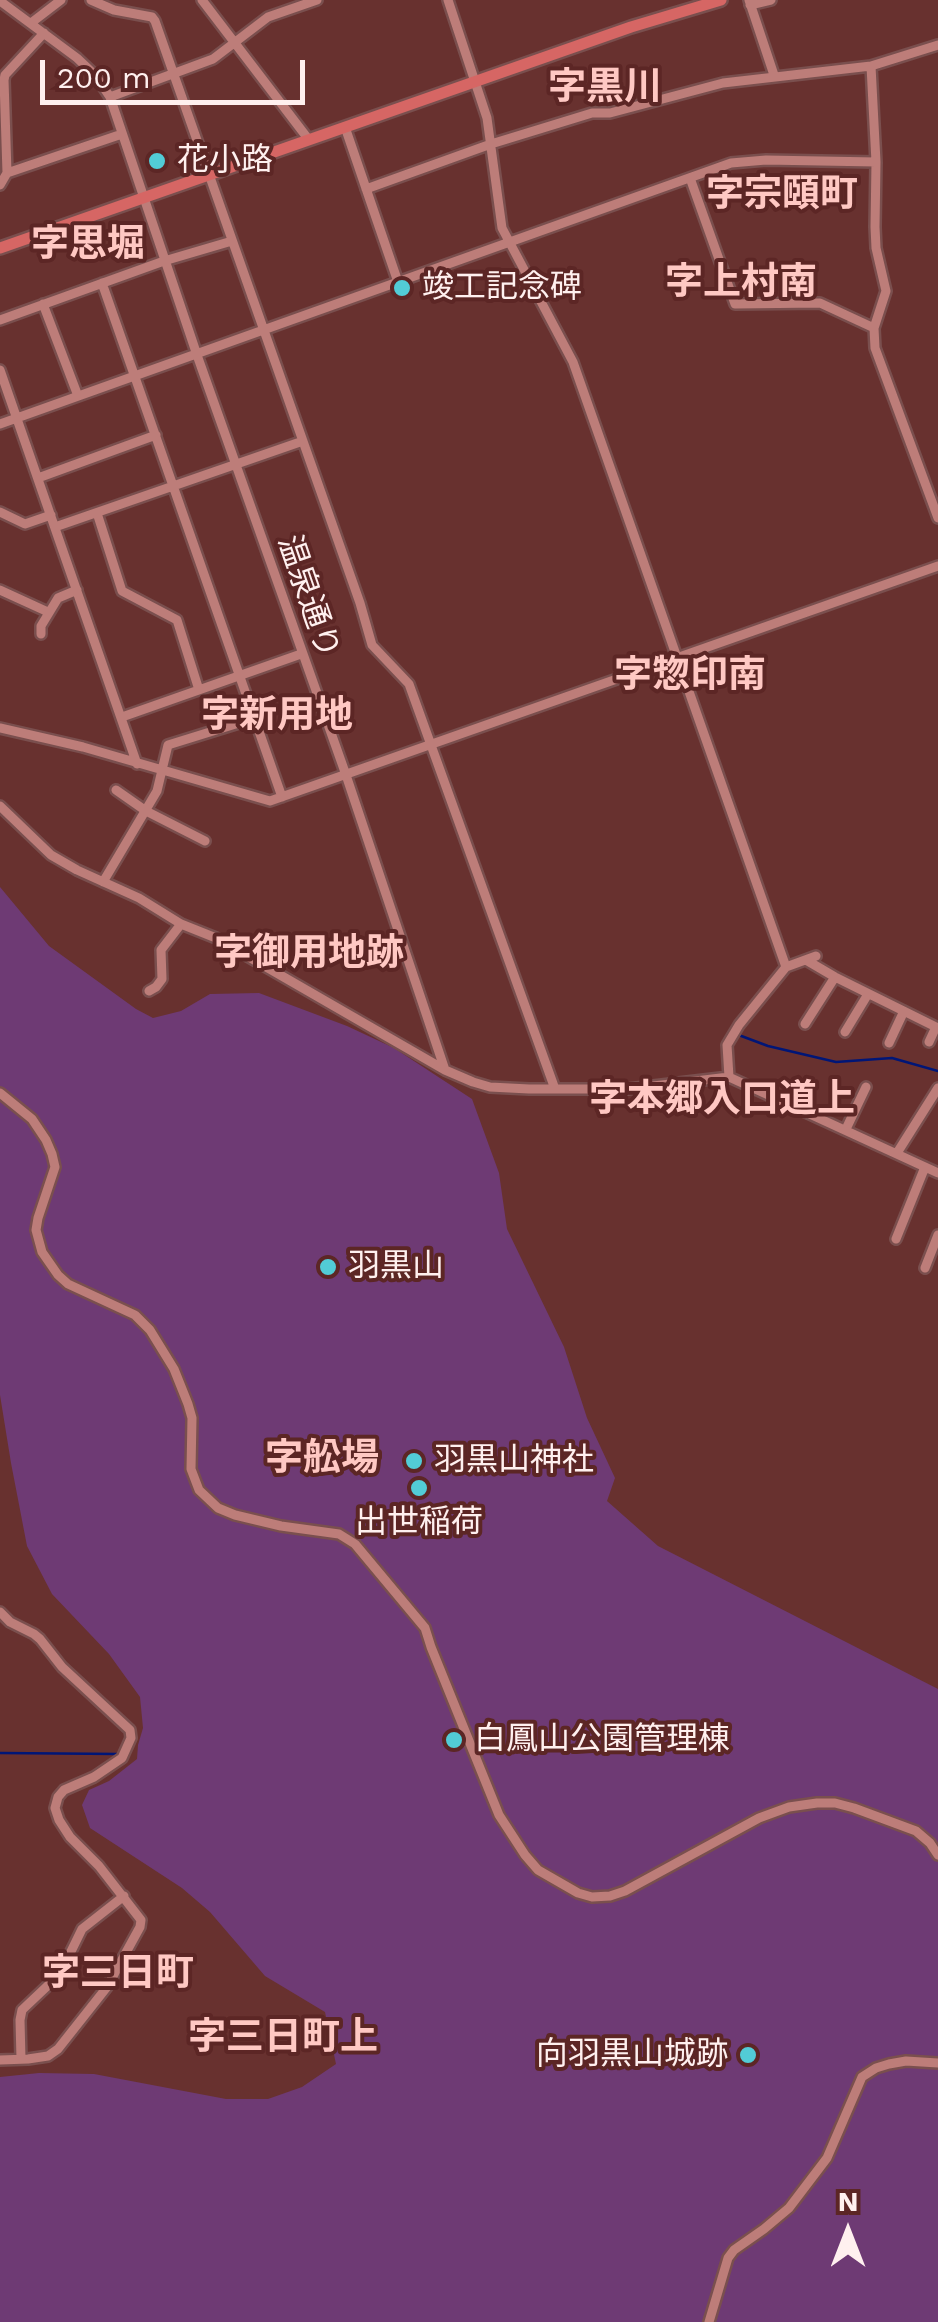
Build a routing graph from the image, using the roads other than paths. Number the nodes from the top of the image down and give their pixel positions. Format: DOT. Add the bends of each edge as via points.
graph roads {
  1 [pos="0,0"];
  2 [pos="61,0"];
  3 [pos="91,0"];
  4 [pos="202,0"];
  5 [pos="316,0"];
  6 [pos="448,0"];
  7 [pos="721,0"];
  8 [pos="770,0"];
  9 [pos="749,3"];
  10 [pos="31,23"];
  11 [pos="44,33"];
  12 [pos="235,41"];
  13 [pos="938,45"];
  14 [pos="872,66"];
  15 [pos="174,75"];
  16 [pos="774,75"];
  17 [pos="475,81"];
  18 [pos="110,97"];
  19 [pos="345,127"];
  20 [pos="122,134"];
  21 [pos="309,140"];
  22 [pos="490,144"];
  23 [pos="876,162"];
  24 [pos="6,173"];
  25 [pos="208,175"];
  26 [pos="690,178"];
  27 [pos="0,185"];
  28 [pos="366,188"];
  29 [pos="143,198"];
  30 [pos="232,241"];
  31 [pos="510,242"];
  32 [pos="0,248"];
  33 [pos="164,261"];
  34 [pos="398,282"];
  35 [pos="102,283"];
  36 [pos="44,304"];
  37 [pos="0,320"];
  38 [pos="874,328"];
  39 [pos="264,331"];
  40 [pos="197,355"];
  41 [pos="0,370"];
  42 [pos="136,377"];
  43 [pos="78,396"];
  44 [pos="17,418"];
  45 [pos="0,424"];
  46 [pos="156,435"];
  47 [pos="303,442"];
  48 [pos="236,465"];
  49 [pos="38,478"];
  50 [pos="174,486"];
  51 [pos="0,512"];
  52 [pos="97,513"];
  53 [pos="51,515"];
  54 [pos="938,518"];
  55 [pos="55,527"];
  56 [pos="938,566"];
  57 [pos="0,590"];
  58 [pos="77,590"];
  59 [pos="48,612"];
  60 [pos="41,634"];
  61 [pos="302,654"];
  62 [pos="678,658"];
  63 [pos="241,675"];
  64 [pos="199,690"];
  65 [pos="122,717"];
  66 [pos="255,718"];
  67 [pos="0,728"];
  68 [pos="432,745"];
  69 [pos="137,764"];
  70 [pos="161,771"];
  71 [pos="346,775"];
  72 [pos="116,790"];
  73 [pos="282,797"];
  74 [pos="0,806"];
  75 [pos="146,811"];
  76 [pos="205,840"];
  77 [pos="103,882"];
  78 [pos="180,924"];
  79 [pos="786,967"];
  80 [pos="835,977"];
  81 [pos="149,991"];
  82 [pos="868,994"];
  83 [pos="904,1012"];
  84 [pos="804,1024"];
  85 [pos="937,1028"];
  86 [pos="845,1032"];
  87 [pos="929,1042"];
  88 [pos="889,1043"];
  89 [pos="445,1070"];
  90 [pos="730,1077"];
  91 [pos="866,1087"];
  92 [pos="938,1088"];
  93 [pos="555,1089"];
  94 [pos="0,1093"];
  95 [pos="846,1130"];
  96 [pos="897,1153"];
  97 [pos="925,1167"];
  98 [pos="938,1173"];
  99 [pos="938,1235"];
  100 [pos="896,1239"];
  101 [pos="925,1268"];
  102 [pos="0,1612"];
  103 [pos="938,1855"];
  104 [pos="124,1896"];
  105 [pos="0,2060"];
  106 [pos="22,2060"];
  107 [pos="938,2062"];
  108 [pos="709,2322"];
  1 -- 10 [label="street"];
  2 -- 10 [label="street"];
  3 -- 15 [label="street" via="152,16"];
  4 -- 12 [label="street"];
  5 -- 12 [label="street" via="268,17"];
  6 -- 17 [label="street"];
  7 -- 17 [label="main road"];
  8 -- 9 [label="street"];
  9 -- 16 [label="street"];
  10 -- 11 [label="street"];
  11 -- 18 [label="street" via="96,76"];
  11 -- 24 [label="street" via="5,75"];
  12 -- 15 [label="street" via="213,59"];
  12 -- 21 [label="street"];
  13 -- 14 [label="street"];
  14 -- 16 [label="street"];
  14 -- 23 [label="street"];
  15 -- 18 [label="street"];
  15 -- 25 [label="street"];
  16 -- 22 [label="street" via="711,85"];
  17 -- 19 [label="main road"];
  17 -- 22 [label="street"];
  18 -- 20 [label="street, 温泉通り"];
  19 -- 21 [label="main road"];
  19 -- 28 [label="street"];
  20 -- 24 [label="street"];
  20 -- 29 [label="street, 温泉通り"];
  21 -- 25 [label="main road"];
  22 -- 28 [label="street"];
  22 -- 31 [label="street" via="501,224"];
  23 -- 26 [label="street" via="745,160"];
  23 -- 38 [label="street" via="876,248 886,291"];
  24 -- 27 [label="street"];
  25 -- 29 [label="main road"];
  25 -- 30 [label="street"];
  26 -- 31 [label="street"];
  26 -- 38 [label="street" via="734,304 820,303"];
  28 -- 34 [label="street"];
  29 -- 32 [label="main road"];
  29 -- 33 [label="street, 温泉通り"];
  30 -- 33 [label="street"];
  30 -- 39 [label="street"];
  31 -- 34 [label="street"];
  31 -- 62 [label="street" via="573,362"];
  33 -- 35 [label="street"];
  33 -- 40 [label="street, 温泉通り"];
  34 -- 39 [label="street"];
  35 -- 36 [label="street"];
  35 -- 42 [label="street"];
  36 -- 37 [label="street"];
  36 -- 43 [label="street"];
  38 -- 54 [label="street" via="875,348"];
  39 -- 40 [label="street"];
  39 -- 47 [label="street"];
  40 -- 42 [label="street"];
  40 -- 48 [label="street, 温泉通り"];
  41 -- 44 [label="street"];
  42 -- 43 [label="street"];
  42 -- 46 [label="street"];
  43 -- 44 [label="street"];
  44 -- 45 [label="street"];
  44 -- 49 [label="street"];
  46 -- 49 [label="street"];
  46 -- 50 [label="street"];
  47 -- 48 [label="street"];
  47 -- 68 [label="street" via="372,645 409,684"];
  48 -- 50 [label="street"];
  48 -- 61 [label="street, 温泉通り"];
  49 -- 53 [label="street"];
  50 -- 52 [label="street"];
  50 -- 63 [label="street"];
  51 -- 53 [label="street" via="26,524"];
  52 -- 55 [label="street"];
  52 -- 64 [label="street" via="122,591 177,620"];
  53 -- 55 [label="street"];
  55 -- 58 [label="street"];
  56 -- 62 [label="street"];
  57 -- 59 [label="street"];
  58 -- 59 [label="street" via="60,596"];
  58 -- 65 [label="street"];
  59 -- 60 [label="street"];
  61 -- 63 [label="street"];
  61 -- 71 [label="street, 温泉通り"];
  62 -- 68 [label="street"];
  62 -- 79 [label="street"];
  63 -- 64 [label="street"];
  63 -- 66 [label="street"];
  64 -- 65 [label="street"];
  65 -- 69 [label="street"];
  66 -- 70 [label="street" via="168,745"];
  66 -- 73 [label="street"];
  67 -- 69 [label="street"];
  68 -- 71 [label="street"];
  68 -- 93 [label="street"];
  69 -- 70 [label="street"];
  70 -- 73 [label="street" via="270,801"];
  70 -- 75 [label="street"];
  71 -- 73 [label="street"];
  71 -- 89 [label="street, 温泉通り"];
  72 -- 75 [label="street"];
  74 -- 77 [label="street" via="51,855"];
  75 -- 76 [label="street"];
  75 -- 77 [label="street"];
  77 -- 78 [label="street"];
  78 -- 81 [label="street" via="161,950 162,980"];
  78 -- 89 [label="street" via="216,938"];
  79 -- 80 [label="street" via="811,958"];
  79 -- 90 [label="street" via="727,1045"];
  80 -- 82 [label="street"];
  80 -- 84 [label="street"];
  82 -- 83 [label="street"];
  82 -- 86 [label="street"];
  83 -- 85 [label="street"];
  83 -- 88 [label="street"];
  85 -- 87 [label="street"];
  89 -- 93 [label="street" via="490,1087"];
  90 -- 93 [label="street"];
  90 -- 95 [label="street"];
  91 -- 95 [label="street"];
  92 -- 96 [label="street"];
  94 -- 103 [label="street" via="32,1119 52,1154 36,1230 42,1252 68,1284 150,1330 188,1404 190,1469 199,1490 234,1515 339,1534 355,1544 426,1628 499,1815 538,1870 578,1893 610,1896 759,1818 817,1802 836,1802 916,1831"];
  95 -- 96 [label="street"];
  96 -- 97 [label="street"];
  97 -- 98 [label="street"];
  97 -- 100 [label="street"];
  99 -- 101 [label="street"];
  102 -- 104 [label="street" via="34,1634 130,1730 122,1758 64,1790 56,1808 70,1837"];
  104 -- 106 [label="street" via="82,1929 60,1974 22,2010"];
  104 -- 106 [label="street" via="140,1927 107,1987 58,2049"];
  105 -- 106 [label="street"];
  107 -- 108 [label="street" via="906,2060 862,2077 828,2158 788,2208 728,2258"];
}
